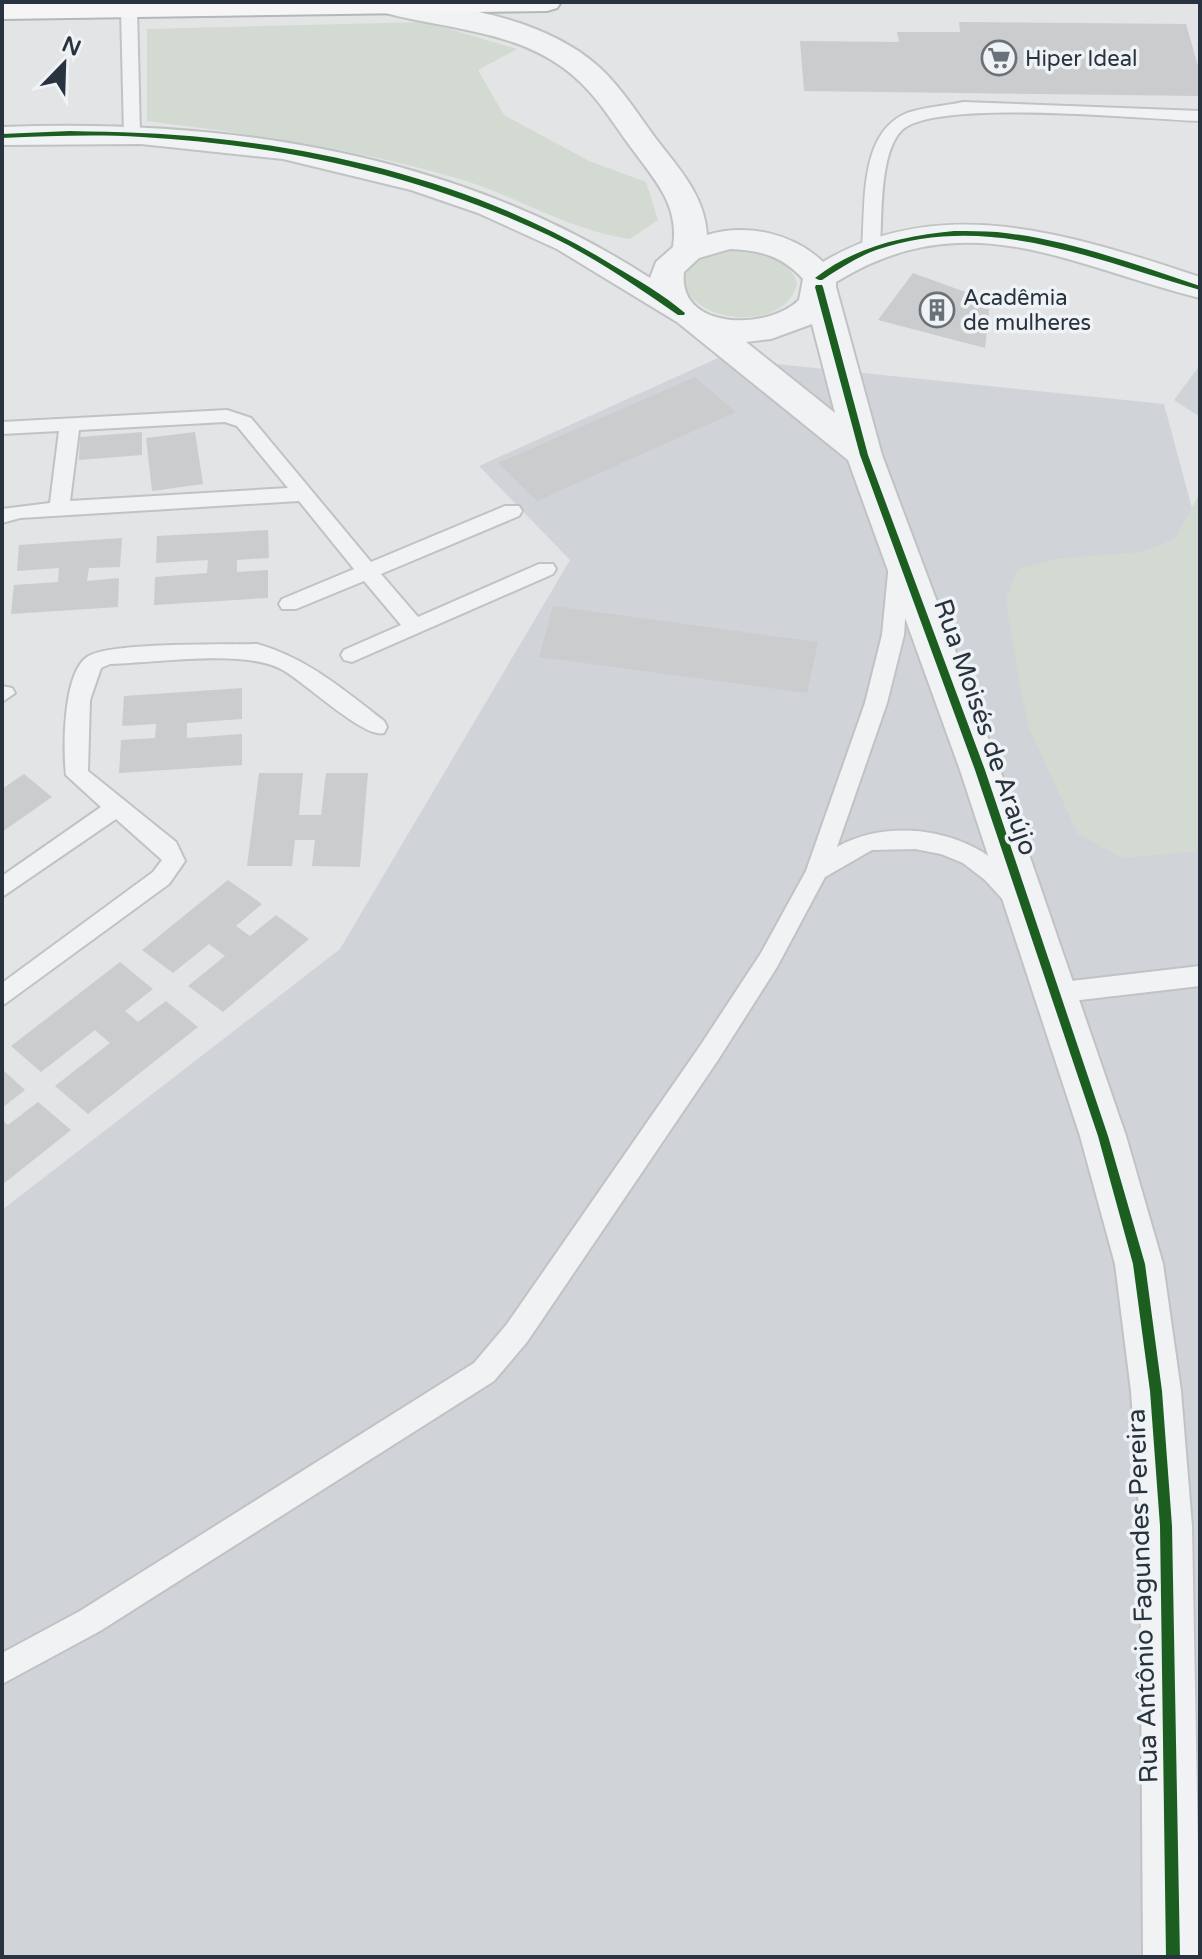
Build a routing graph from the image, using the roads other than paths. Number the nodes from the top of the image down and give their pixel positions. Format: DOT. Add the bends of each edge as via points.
graph roads {
  1 [pos="547,2"];
  2 [pos="402,5"];
  3 [pos="129,9"];
  4 [pos="2,10"];
  5 [pos="1200,116"];
  6 [pos="132,135"];
  7 [pos="2,136"];
  8 [pos="551,233"];
  9 [pos="773,243"];
  10 [pos="687,250"];
  11 [pos="869,250"];
  12 [pos="819,283"];
  13 [pos="1200,288"];
  14 [pos="685,316"];
  15 [pos="70,424"];
  16 [pos="2,428"];
  17 [pos="864,455"];
  18 [pos="304,494"];
  19 [pos="59,509"];
  20 [pos="512,511"];
  21 [pos="2,516"];
  22 [pos="900,553"];
  23 [pos="546,569"];
  24 [pos="368,571"];
  25 [pos="289,604"];
  26 [pos="414,627"];
  27 [pos="352,655"];
  28 [pos="376,727"];
  29 [pos="117,807"];
  30 [pos="817,871"];
  31 [pos="2,888"];
  32 [pos="1027,916"];
  33 [pos="1200,976"];
  34 [pos="1054,993"];
  35 [pos="2,996"];
  36 [pos="2,1669"];
  37 [pos="1173,1957"];
  1 -- 2 [label="highway"];
  2 -- 3 [label="highway"];
  2 -- 10 [label="street" via="511,32 582,67 688,205 693,232"];
  3 -- 4 [label="highway"];
  3 -- 6 [label="lane"];
  5 -- 11 [label="lane" via="963,107 913,117 895,127 879,154"];
  6 -- 7 [label="street"];
  6 -- 8 [label="street" via="320,158 433,189"];
  8 -- 10 [label="street" via="616,250"];
  8 -- 14 [label="street"];
  9 -- 10 [label="street" via="728,239"];
  9 -- 11 [label="street"];
  9 -- 12 [label="street" via="806,261"];
  10 -- 14 [label="street" via="665,274 664,287"];
  11 -- 12 [label="street"];
  11 -- 13 [label="street" via="940,234 1025,237"];
  12 -- 14 [label="street" via="816,302 804,315 762,331 737,332"];
  12 -- 17 [label="street, Rua Moisés de Araújo"];
  14 -- 17 [label="street" via="748,359"];
  15 -- 16 [label="lane"];
  15 -- 18 [label="lane" via="236,418"];
  15 -- 19 [label="lane"];
  17 -- 22 [label="street, Rua Moisés de Araújo"];
  18 -- 19 [label="lane"];
  18 -- 24 [label="lane"];
  19 -- 21 [label="lane"];
  20 -- 24 [label="lane"];
  22 -- 30 [label="lane" via="893,635 876,703"];
  22 -- 32 [label="street, Rua Moisés de Araújo"];
  23 -- 26 [label="lane"];
  24 -- 25 [label="lane"];
  24 -- 26 [label="lane"];
  26 -- 27 [label="lane"];
  28 -- 29 [label="lane" via="297,668 268,653 110,657 94,662 86,675 74,756 77,775"];
  29 -- 31 [label="lane"];
  29 -- 35 [label="lane" via="168,848 174,861 161,878"];
  30 -- 32 [label="lane" via="867,842 894,838 941,843 971,855 996,874"];
  30 -- 36 [label="lane" via="760,974 517,1333 484,1372 116,1605"];
  32 -- 34 [label="street, Rua Antônio Fagundes Pereira"];
  33 -- 34 [label="lane"];
  34 -- 37 [label="street, Rua Antônio Fagundes Pereira" via="1139,1264 1156,1391 1166,1526"];
}
